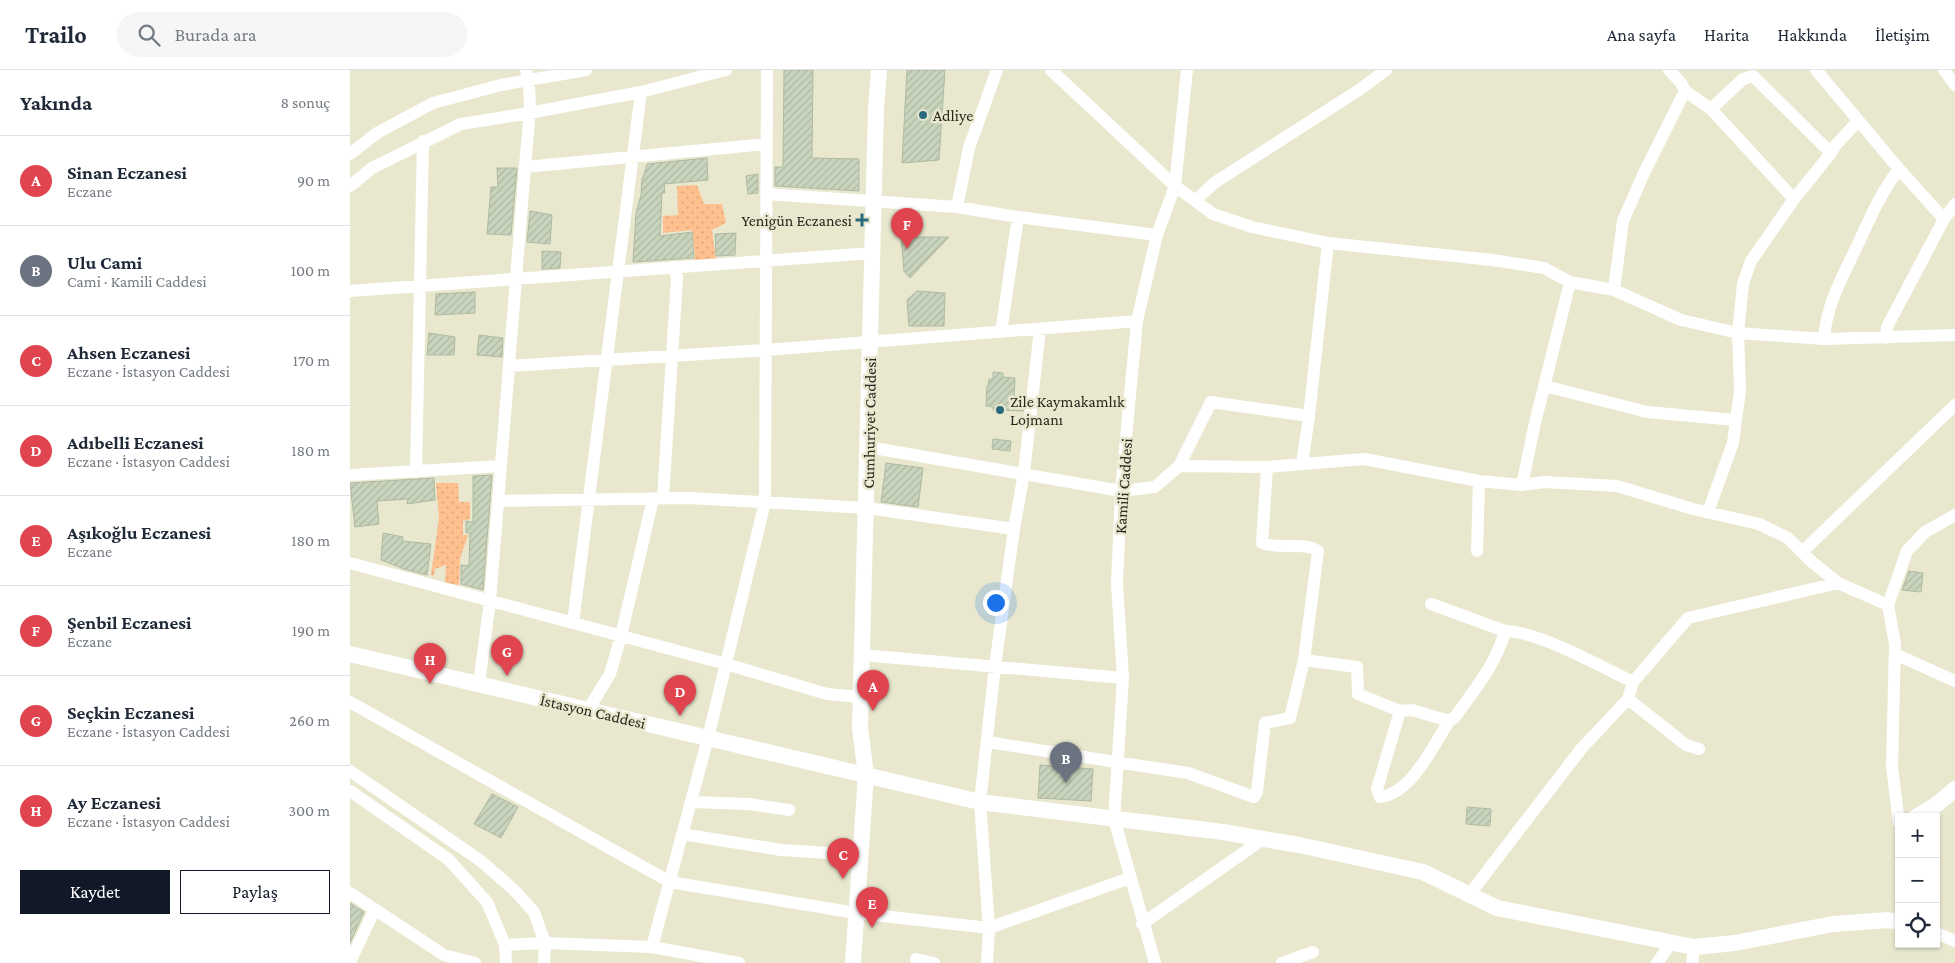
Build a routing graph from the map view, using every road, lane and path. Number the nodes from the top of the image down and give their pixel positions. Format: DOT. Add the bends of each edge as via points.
graph roads {
  1 [pos="586,70"];
  2 [pos="726,70"];
  3 [pos="767,70"];
  4 [pos="879,70"];
  5 [pos="997,70"];
  6 [pos="1051,70"];
  7 [pos="1187,70"];
  8 [pos="1386,70"];
  9 [pos="1669,70"];
  10 [pos="1816,70"];
  11 [pos="1944,70"];
  12 [pos="527,75"];
  13 [pos="1955,85"];
  14 [pos="1685,91"];
  15 [pos="641,92"];
  16 [pos="1711,109"];
  17 [pos="528,113"];
  18 [pos="1858,121"];
  19 [pos="423,141"];
  20 [pos="767,144"];
  21 [pos="1831,153"];
  22 [pos="350,154"];
  23 [pos="633,155"];
  24 [pos="525,167"];
  25 [pos="1899,169"];
  26 [pos="350,186"];
  27 [pos="1175,186"];
  28 [pos="767,194"];
  29 [pos="1794,198"];
  30 [pos="874,201"];
  31 [pos="1195,201"];
  32 [pos="1955,204"];
  33 [pos="957,206"];
  34 [pos="1018,217"];
  35 [pos="1944,219"];
  36 [pos="1157,235"];
  37 [pos="1328,243"];
  38 [pos="873,253"];
  39 [pos="766,259"];
  40 [pos="674,267"];
  41 [pos="618,272"];
  42 [pos="516,278"];
  43 [pos="1570,282"];
  44 [pos="420,286"];
  45 [pos="1614,290"];
  46 [pos="350,291"];
  47 [pos="1137,321"];
  48 [pos="1040,329"];
  49 [pos="1001,332"];
  50 [pos="1738,333"];
  51 [pos="1955,335"];
  52 [pos="1886,338"];
  53 [pos="1824,339"];
  54 [pos="871,341"];
  55 [pos="766,350"];
  56 [pos="672,356"];
  57 [pos="608,360"];
  58 [pos="509,366"];
  59 [pos="1545,386"];
  60 [pos="1955,405"];
  61 [pos="1309,416"];
  62 [pos="1735,420"];
  63 [pos="868,446"];
  64 [pos="1302,464"];
  65 [pos="501,466"];
  66 [pos="1179,466"];
  67 [pos="1267,466"];
  68 [pos="416,472"];
  69 [pos="1024,473"];
  70 [pos="350,475"];
  71 [pos="1479,481"];
  72 [pos="1522,485"];
  73 [pos="1121,491"];
  74 [pos="658,499"];
  75 [pos="590,500"];
  76 [pos="498,502"];
  77 [pos="765,502"];
  78 [pos="867,508"];
  79 [pos="1708,512"];
  80 [pos="1955,515"];
  81 [pos="1014,529"];
  82 [pos="1477,551"];
  83 [pos="1802,552"];
  84 [pos="350,563"];
  85 [pos="1838,583"];
  86 [pos="490,601"];
  87 [pos="1430,604"];
  88 [pos="1888,605"];
  89 [pos="573,623"];
  90 [pos="1505,631"];
  91 [pos="621,636"];
  92 [pos="350,654"];
  93 [pos="1895,654"];
  94 [pos="862,655"];
  95 [pos="1304,660"];
  96 [pos="726,664"];
  97 [pos="995,666"];
  98 [pos="1123,678"];
  99 [pos="1955,681"];
  100 [pos="1633,682"];
  101 [pos="479,684"];
  102 [pos="861,697"];
  103 [pos="1628,700"];
  104 [pos="350,702"];
  105 [pos="588,710"];
  106 [pos="1400,711"];
  107 [pos="1449,721"];
  108 [pos="708,738"];
  109 [pos="987,742"];
  110 [pos="1699,749"];
  111 [pos="1118,762"];
  112 [pos="350,771"];
  113 [pos="866,775"];
  114 [pos="1955,789"];
  115 [pos="350,791"];
  116 [pos="691,802"];
  117 [pos="980,802"];
  118 [pos="789,810"];
  119 [pos="1898,813"];
  120 [pos="1923,813"];
  121 [pos="1114,819"];
  122 [pos="682,834"];
  123 [pos="1263,839"];
  124 [pos="860,855"];
  125 [pos="1130,878"];
  126 [pos="670,882"];
  127 [pos="350,893"];
  128 [pos="1469,895"];
  129 [pos="375,909"];
  130 [pos="856,912"];
  131 [pos="1895,921"];
  132 [pos="1142,924"];
  133 [pos="989,928"];
  134 [pos="1940,935"];
  135 [pos="1955,941"];
  136 [pos="1671,942"];
  137 [pos="545,943"];
  138 [pos="505,945"];
  139 [pos="652,946"];
  140 [pos="1313,952"];
  141 [pos="1693,955"];
  142 [pos="916,959"];
  143 [pos="350,962"];
  144 [pos="475,963"];
  145 [pos="506,963"];
  146 [pos="544,963"];
  147 [pos="739,963"];
  148 [pos="853,963"];
  149 [pos="934,963"];
  150 [pos="987,963"];
  151 [pos="1155,963"];
  152 [pos="1282,963"];
  153 [pos="1657,963"];
  1 -- 12 [label="street"];
  2 -- 15 [label="street"];
  3 -- 20 [label="street"];
  4 -- 30 [label="main road, Cumhuriyet Caddesi"];
  5 -- 33 [label="street" via="969,148"];
  6 -- 27 [label="street"];
  7 -- 27 [label="street, Kamili Caddesi"];
  8 -- 31 [label="street" via="1214,183"];
  9 -- 14 [label="street"];
  10 -- 18 [label="street"];
  11 -- 13 [label="street"];
  12 -- 17 [label="street"];
  12 -- 22 [label="street" via="432,103 377,133"];
  14 -- 16 [label="street"];
  14 -- 45 [label="street" via="1623,221"];
  15 -- 17 [label="street"];
  15 -- 23 [label="street"];
  16 -- 21 [label="street" via="1743,79 1753,76"];
  16 -- 29 [label="street"];
  17 -- 19 [label="street" via="461,124"];
  17 -- 24 [label="street"];
  18 -- 21 [label="street"];
  18 -- 25 [label="street"];
  19 -- 26 [label="street" via="372,168"];
  19 -- 44 [label="street"];
  20 -- 23 [label="street"];
  20 -- 28 [label="street"];
  21 -- 29 [label="street"];
  23 -- 24 [label="street"];
  23 -- 41 [label="street"];
  24 -- 42 [label="street"];
  25 -- 35 [label="street"];
  25 -- 53 [label="street" via="1885,187 1838,286"];
  27 -- 31 [label="street"];
  27 -- 36 [label="street, Kamili Caddesi"];
  28 -- 30 [label="street"];
  28 -- 39 [label="street"];
  29 -- 50 [label="street" via="1751,261 1743,284"];
  30 -- 33 [label="street"];
  30 -- 38 [label="main road, Cumhuriyet Caddesi"];
  31 -- 37 [label="street" via="1213,214 1252,227"];
  32 -- 35 [label="street"];
  33 -- 34 [label="street"];
  34 -- 36 [label="street"];
  34 -- 49 [label="street"];
  35 -- 52 [label="street" via="1887,327"];
  36 -- 47 [label="street, Kamili Caddesi"];
  37 -- 43 [label="street" via="1544,268"];
  37 -- 61 [label="street"];
  38 -- 39 [label="street"];
  38 -- 54 [label="main road, Cumhuriyet Caddesi"];
  39 -- 40 [label="street"];
  39 -- 55 [label="street"];
  40 -- 41 [label="street"];
  40 -- 56 [label="street" via="677,278"];
  41 -- 42 [label="street"];
  41 -- 57 [label="street"];
  42 -- 44 [label="street"];
  42 -- 58 [label="street"];
  43 -- 45 [label="street"];
  43 -- 59 [label="street"];
  44 -- 46 [label="street"];
  44 -- 68 [label="street"];
  45 -- 50 [label="street" via="1681,320"];
  47 -- 48 [label="street"];
  47 -- 73 [label="street, Kamili Caddesi"];
  48 -- 49 [label="street"];
  48 -- 69 [label="street"];
  49 -- 54 [label="street"];
  50 -- 53 [label="street"];
  50 -- 62 [label="street" via="1740,391"];
  51 -- 52 [label="street"];
  52 -- 53 [label="street"];
  54 -- 55 [label="street"];
  54 -- 63 [label="main road, Cumhuriyet Caddesi"];
  55 -- 56 [label="street"];
  55 -- 77 [label="street"];
  56 -- 57 [label="street"];
  56 -- 74 [label="street"];
  57 -- 58 [label="street"];
  57 -- 75 [label="street"];
  58 -- 65 [label="street"];
  59 -- 62 [label="street" via="1647,412"];
  59 -- 72 [label="street"];
  60 -- 83 [label="street"];
  61 -- 64 [label="street"];
  61 -- 66 [label="street" via="1211,402"];
  62 -- 79 [label="street" via="1733,443"];
  63 -- 69 [label="street"];
  63 -- 78 [label="main road, Cumhuriyet Caddesi"];
  64 -- 67 [label="street"];
  64 -- 71 [label="street" via="1364,459"];
  65 -- 68 [label="street"];
  65 -- 76 [label="street"];
  66 -- 67 [label="street"];
  66 -- 73 [label="street" via="1155,487"];
  67 -- 95 [label="street" via="1262,543 1273,547 1312,546 1318,550"];
  68 -- 70 [label="street"];
  69 -- 73 [label="street"];
  69 -- 81 [label="street"];
  71 -- 72 [label="street"];
  71 -- 82 [label="street"];
  72 -- 79 [label="street" via="1544,482 1617,486"];
  73 -- 98 [label="street, Kamili Caddesi" via="1117,584"];
  74 -- 75 [label="street"];
  74 -- 77 [label="street"];
  74 -- 91 [label="street"];
  75 -- 76 [label="street"];
  75 -- 89 [label="street"];
  76 -- 86 [label="street"];
  77 -- 78 [label="street"];
  77 -- 96 [label="street"];
  78 -- 81 [label="street"];
  78 -- 94 [label="main road, Cumhuriyet Caddesi"];
  79 -- 83 [label="street" via="1759,524 1788,538"];
  80 -- 88 [label="street" via="1925,532 1907,551"];
  81 -- 97 [label="street"];
  83 -- 85 [label="street"];
  84 -- 86 [label="street"];
  85 -- 88 [label="street"];
  85 -- 100 [label="street" via="1688,618"];
  86 -- 89 [label="street"];
  86 -- 101 [label="street"];
  87 -- 90 [label="street"];
  88 -- 93 [label="street"];
  89 -- 91 [label="street"];
  90 -- 100 [label="street" via="1549,642"];
  90 -- 107 [label="street" via="1484,676"];
  91 -- 96 [label="street"];
  91 -- 105 [label="street" via="610,674"];
  92 -- 101 [label="main road, İstasyon Caddesi"];
  93 -- 99 [label="street"];
  93 -- 119 [label="street" via="1892,767"];
  94 -- 97 [label="street"];
  94 -- 102 [label="main road, Cumhuriyet Caddesi"];
  95 -- 106 [label="street" via="1357,666 1358,694"];
  95 -- 111 [label="street" via="1290,718 1265,723 1254,797 1188,773"];
  96 -- 102 [label="street" via="827,694"];
  96 -- 108 [label="street"];
  97 -- 98 [label="street"];
  97 -- 109 [label="street"];
  98 -- 111 [label="street, Kamili Caddesi"];
  100 -- 103 [label="street"];
  101 -- 105 [label="main road, İstasyon Caddesi"];
  102 -- 113 [label="main road, Cumhuriyet Caddesi" via="860,728"];
  103 -- 110 [label="street" via="1686,745"];
  103 -- 128 [label="street" via="1581,749"];
  104 -- 126 [label="street"];
  105 -- 108 [label="main road, İstasyon Caddesi"];
  106 -- 107 [label="street" via="1412,710"];
  106 -- 107 [label="street" via="1378,788 1380,797 1388,796 1412,778"];
  108 -- 113 [label="main road, İstasyon Caddesi"];
  108 -- 116 [label="street"];
  109 -- 111 [label="street"];
  109 -- 117 [label="street"];
  111 -- 121 [label="street, Kamili Caddesi"];
  112 -- 137 [label="street" via="481,861 534,912"];
  113 -- 117 [label="main road, İstasyon Caddesi"];
  113 -- 124 [label="main road, Cumhuriyet Caddesi"];
  114 -- 120 [label="main road"];
  115 -- 138 [label="street" via="448,859 487,902"];
  116 -- 118 [label="street" via="749,804"];
  116 -- 122 [label="street"];
  117 -- 121 [label="main road, İstasyon Caddesi"];
  117 -- 133 [label="street"];
  121 -- 123 [label="main road, İstasyon Caddesi"];
  121 -- 125 [label="street, Kamili Caddesi"];
  122 -- 124 [label="street" via="781,850"];
  122 -- 126 [label="street"];
  123 -- 128 [label="main road, İstasyon Caddesi" via="1423,872"];
  123 -- 132 [label="street"];
  124 -- 130 [label="main road, Cumhuriyet Caddesi"];
  125 -- 132 [label="street, Kamili Caddesi"];
  125 -- 133 [label="street"];
  126 -- 130 [label="street"];
  126 -- 139 [label="street"];
  127 -- 129 [label="street"];
  128 -- 136 [label="main road, İstasyon Caddesi" via="1497,908"];
  129 -- 143 [label="street"];
  129 -- 144 [label="street" via="444,955"];
  130 -- 133 [label="street"];
  130 -- 148 [label="main road, Cumhuriyet Caddesi"];
  131 -- 141 [label="main road, İstasyon Caddesi" via="1833,924 1735,943"];
  132 -- 151 [label="street, Kamili Caddesi"];
  133 -- 150 [label="street"];
  134 -- 135 [label="street"];
  136 -- 141 [label="main road, İstasyon Caddesi"];
  136 -- 153 [label="street"];
  137 -- 138 [label="street"];
  137 -- 139 [label="street"];
  137 -- 146 [label="street"];
  138 -- 145 [label="street"];
  139 -- 147 [label="street"];
  140 -- 152 [label="street"];
  142 -- 149 [label="street"];
}
